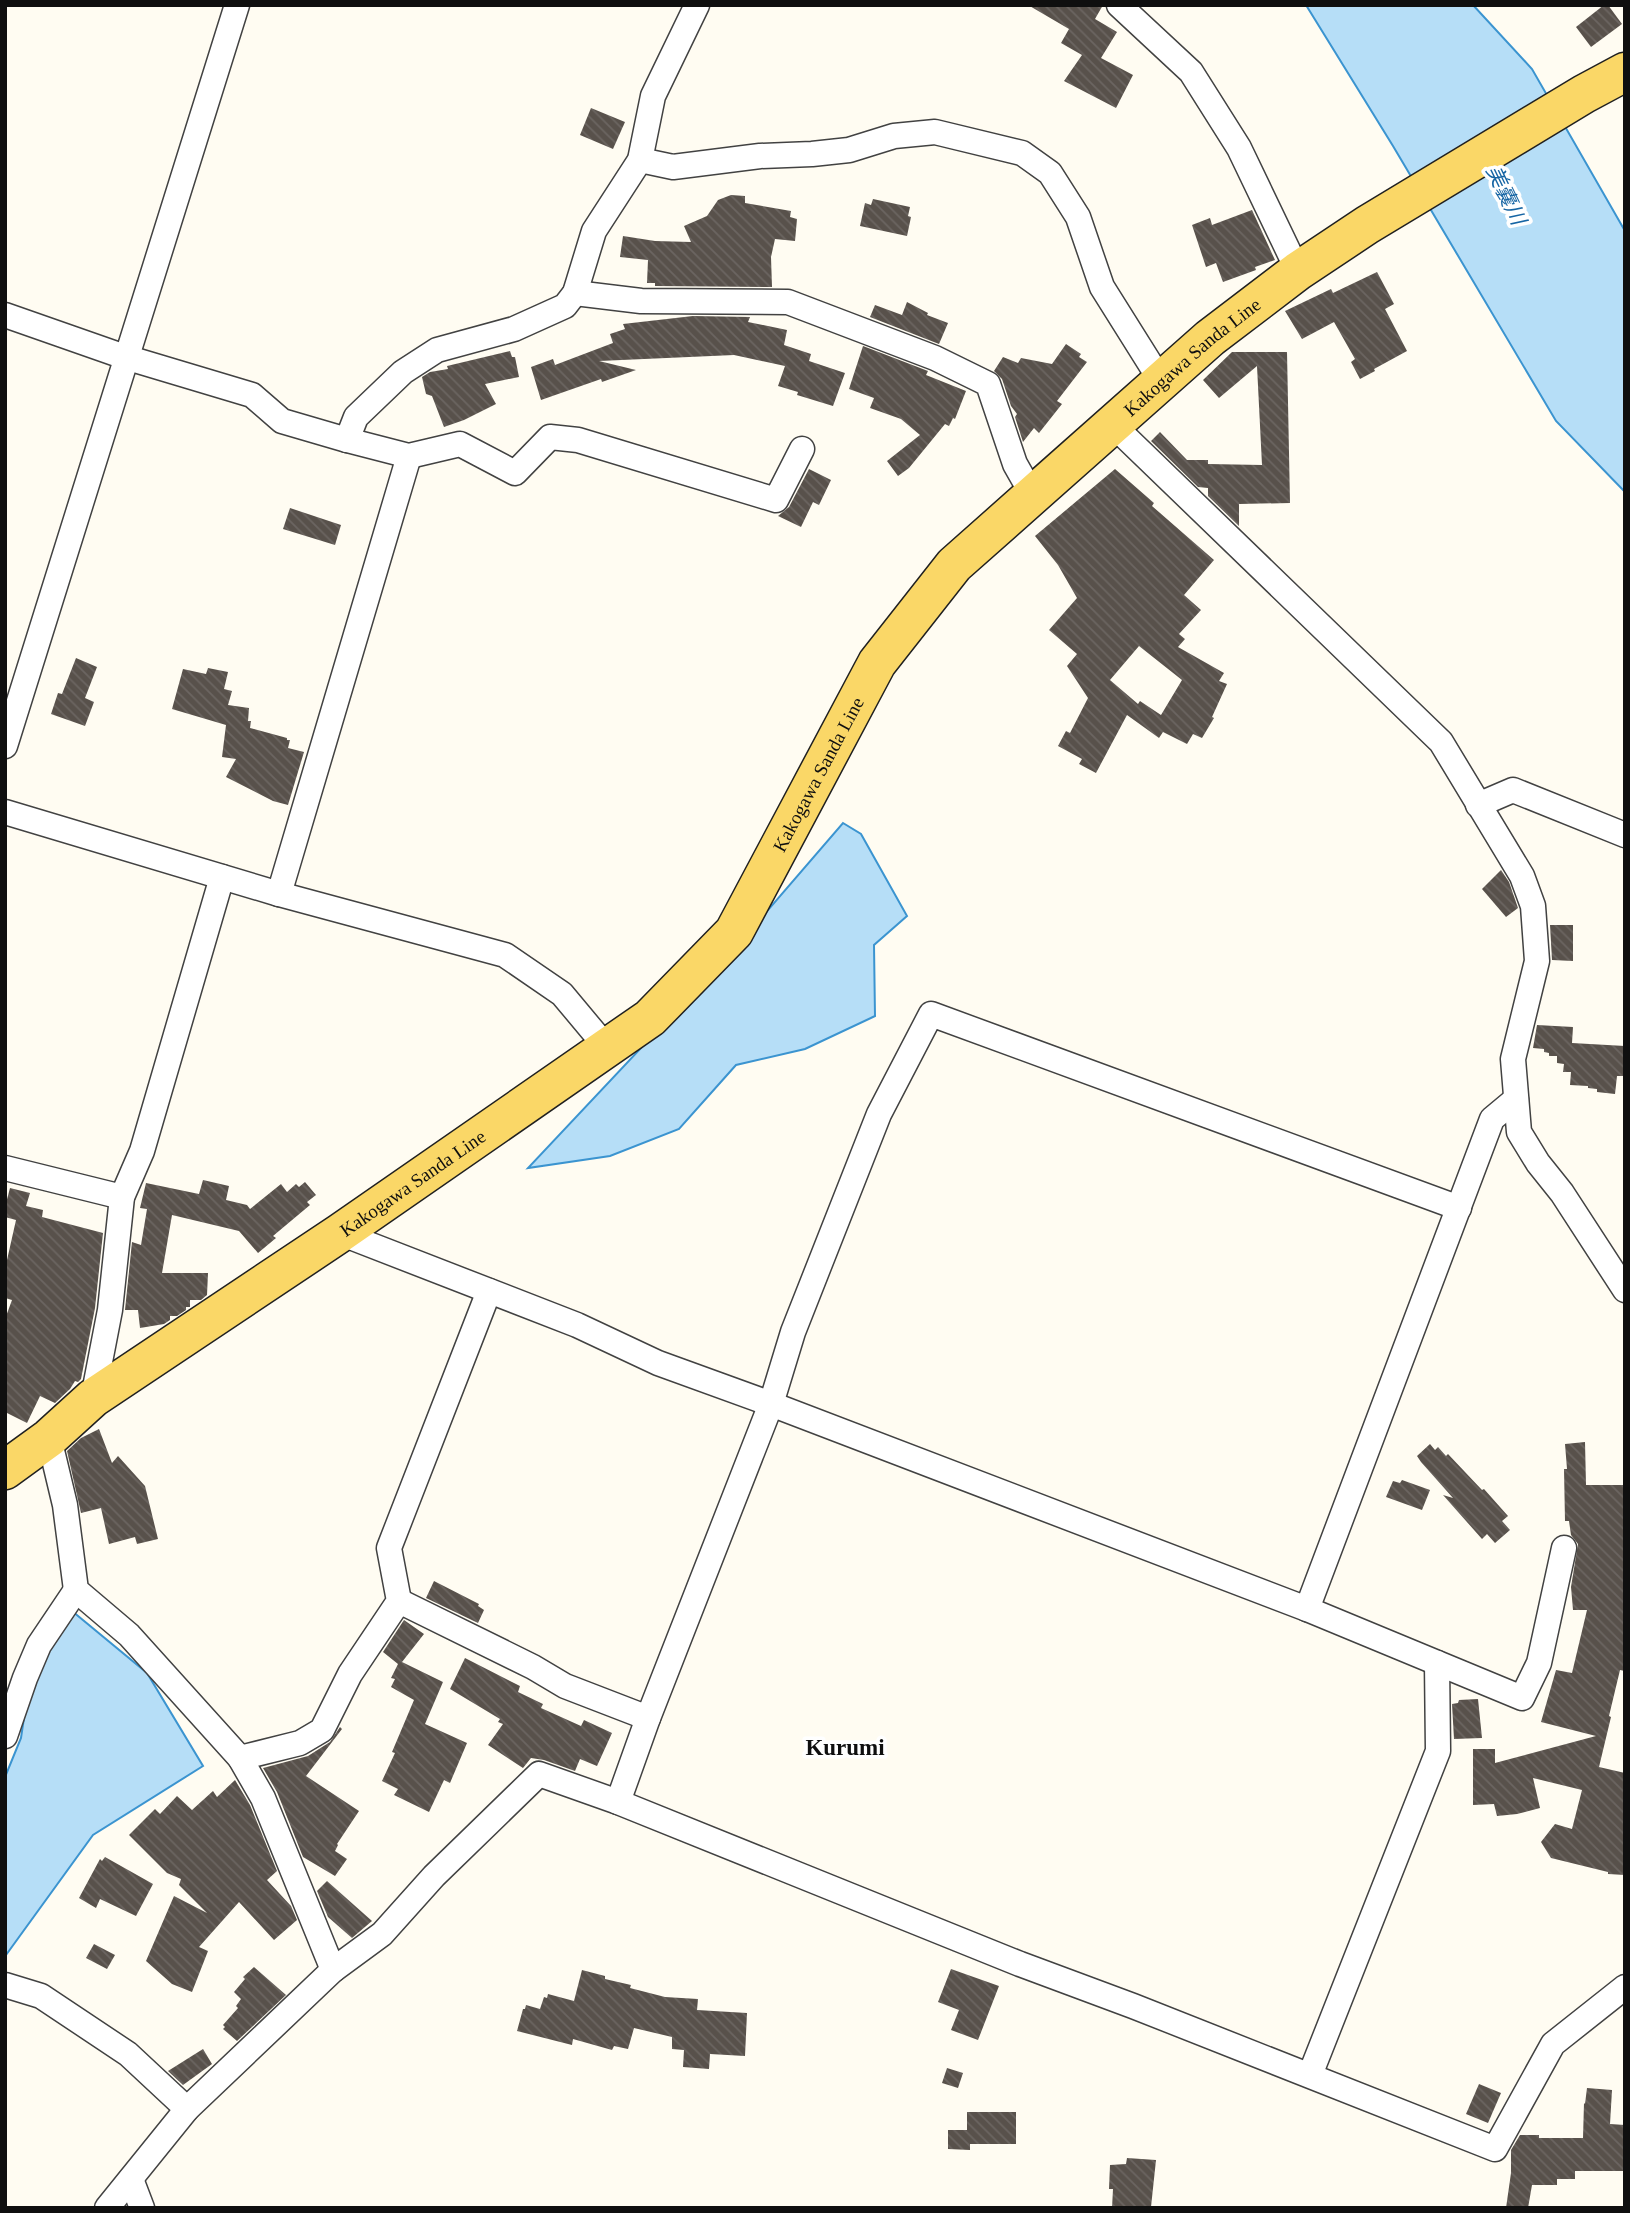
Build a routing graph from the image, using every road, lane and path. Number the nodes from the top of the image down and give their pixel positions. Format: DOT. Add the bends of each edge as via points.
graph roads {
  1 [pos="237,5"];
  2 [pos="697,5"];
  3 [pos="1119,5"];
  4 [pos="1625,72"];
  5 [pos="640,160"];
  6 [pos="1298,271"];
  7 [pos="575,293"];
  8 [pos="5,315"];
  9 [pos="125,357"];
  10 [pos="1161,381"];
  11 [pos="1112,424"];
  12 [pos="347,439"];
  13 [pos="802,449"];
  14 [pos="409,456"];
  15 [pos="1032,494"];
  16 [pos="5,746"];
  17 [pos="1478,805"];
  18 [pos="5,812"];
  19 [pos="1625,835"];
  20 [pos="222,877"];
  21 [pos="279,894"];
  22 [pos="608,1049"];
  23 [pos="1516,1099"];
  24 [pos="5,1168"];
  25 [pos="122,1197"];
  26 [pos="1459,1208"];
  27 [pos="340,1233"];
  28 [pos="1625,1290"];
  29 [pos="489,1291"];
  30 [pos="93,1398"];
  31 [pos="771,1404"];
  32 [pos="21,1453"];
  33 [pos="1564,1548"];
  34 [pos="76,1590"];
  35 [pos="399,1601"];
  36 [pos="1307,1609"];
  37 [pos="1437,1663"];
  38 [pos="648,1718"];
  39 [pos="5,1736"];
  40 [pos="240,1758"];
  41 [pos="618,1802"];
  42 [pos="333,1970"];
  43 [pos="5,1985"];
  44 [pos="1625,1987"];
  45 [pos="1310,2075"];
  46 [pos="187,2109"];
  47 [pos="131,2179"];
  48 [pos="107,2208"];
  49 [pos="142,2208"];
  1 -- 9 [label="street"];
  2 -- 5 [label="street" via="653,96"];
  3 -- 6 [label="street" via="1191,72 1239,148"];
  4 -- 6 [label="main road, Kakogawa Sanda Line"];
  5 -- 7 [label="street" via="594,231"];
  5 -- 10 [label="street" via="673,166 812,154 934,132 1022,153 1050,173 1078,217 1102,287"];
  6 -- 10 [label="main road, Kakogawa Sanda Line"];
  7 -- 12 [label="street" via="565,306 514,329 437,349 403,372 356,417"];
  7 -- 15 [label="street" via="641,301 788,302 935,358 988,384 1015,464"];
  8 -- 9 [label="street"];
  9 -- 12 [label="street" via="252,396 282,421"];
  9 -- 16 [label="street"];
  10 -- 11 [label="main road, Kakogawa Sanda Line"];
  11 -- 15 [label="main road, Kakogawa Sanda Line"];
  11 -- 17 [label="street" via="1441,742"];
  12 -- 14 [label="street"];
  13 -- 14 [label="street" via="776,500 578,440 550,436 515,473 460,444"];
  14 -- 21 [label="street"];
  15 -- 22 [label="main road, Kakogawa Sanda Line" via="954,565 877,663 734,932 650,1018"];
  17 -- 19 [label="street" via="1513,790"];
  17 -- 23 [label="street" via="1522,876 1533,906 1537,961 1513,1059"];
  18 -- 20 [label="street"];
  20 -- 21 [label="street"];
  20 -- 25 [label="street" via="142,1151"];
  21 -- 22 [label="street" via="505,956 562,994"];
  22 -- 27 [label="main road, Kakogawa Sanda Line"];
  23 -- 26 [label="street" via="1492,1119"];
  23 -- 28 [label="street" via="1519,1132"];
  24 -- 25 [label="street"];
  25 -- 30 [label="street" via="110,1310"];
  26 -- 31 [label="street" via="930,1014 879,1114 793,1332"];
  26 -- 36 [label="street"];
  27 -- 29 [label="street"];
  27 -- 30 [label="main road, Kakogawa Sanda Line"];
  29 -- 31 [label="street" via="658,1363"];
  29 -- 35 [label="street" via="389,1548"];
  30 -- 32 [label="main road, Kakogawa Sanda Line"];
  31 -- 36 [label="street"];
  31 -- 38 [label="street"];
  32 -- 34 [label="street" via="65,1505"];
  33 -- 37 [label="street" via="1539,1663 1522,1698"];
  34 -- 39 [label="street" via="39,1644"];
  34 -- 40 [label="street" via="129,1635"];
  35 -- 38 [label="street" via="565,1686"];
  35 -- 40 [label="street" via="350,1674 322,1730 300,1743"];
  36 -- 37 [label="street"];
  37 -- 45 [label="street" via="1438,1751"];
  38 -- 41 [label="street"];
  40 -- 42 [label="street" via="263,1798"];
  41 -- 42 [label="street" via="539,1774 434,1875 382,1934"];
  41 -- 45 [label="street"];
  42 -- 46 [label="street"];
  43 -- 46 [label="street" via="41,1996 128,2054"];
  44 -- 45 [label="street" via="1553,2044 1495,2149"];
  46 -- 47 [label="street"];
  47 -- 48 [label="street"];
  47 -- 49 [label="street"];
}
